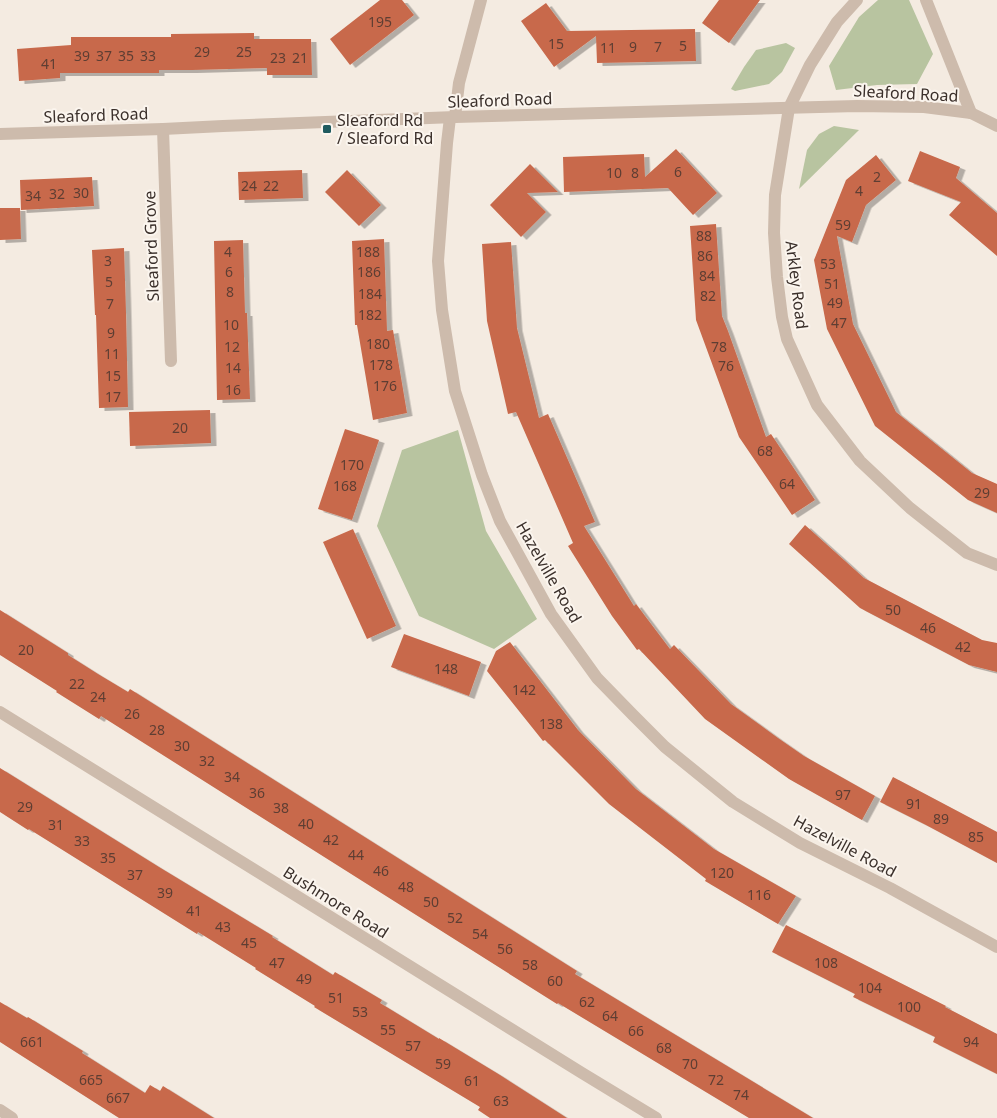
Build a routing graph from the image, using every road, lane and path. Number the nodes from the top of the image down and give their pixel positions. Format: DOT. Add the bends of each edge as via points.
graph roads {
  1 [pos="481,0"];
  2 [pos="857,0"];
  3 [pos="926,0"];
  4 [pos="789,108"];
  5 [pos="971,113"];
  6 [pos="452,117"];
  7 [pos="997,126"];
  8 [pos="163,129"];
  9 [pos="0,134"];
  10 [pos="171,361"];
  11 [pos="997,564"];
  12 [pos="0,712"];
  13 [pos="997,946"];
  14 [pos="0,1110"];
  15 [pos="12,1118"];
  16 [pos="656,1118"];
  1 -- 6 [label="street, Hazelville Road"];
  2 -- 4 [label="street, Arkley Road" via="837,22 810,65"];
  3 -- 5 [label="street"];
  4 -- 5 [label="street, Sleaford Road" via="924,107"];
  4 -- 6 [label="street, Sleaford Road"];
  4 -- 11 [label="street, Arkley Road" via="775,195 777,277 787,339 817,405 860,461 910,508 967,553"];
  5 -- 7 [label="street, Sleaford Road"];
  6 -- 8 [label="street, Sleaford Road"];
  6 -- 13 [label="street, Hazelville Road" via="438,261 455,391 500,522 551,614 597,678 665,747 733,802 800,843"];
  8 -- 9 [label="street, Sleaford Road"];
  8 -- 10 [label="street, Sleaford Grove"];
  12 -- 16 [label="street, Bushmore Road"];
  14 -- 15 [label="street"];
}
